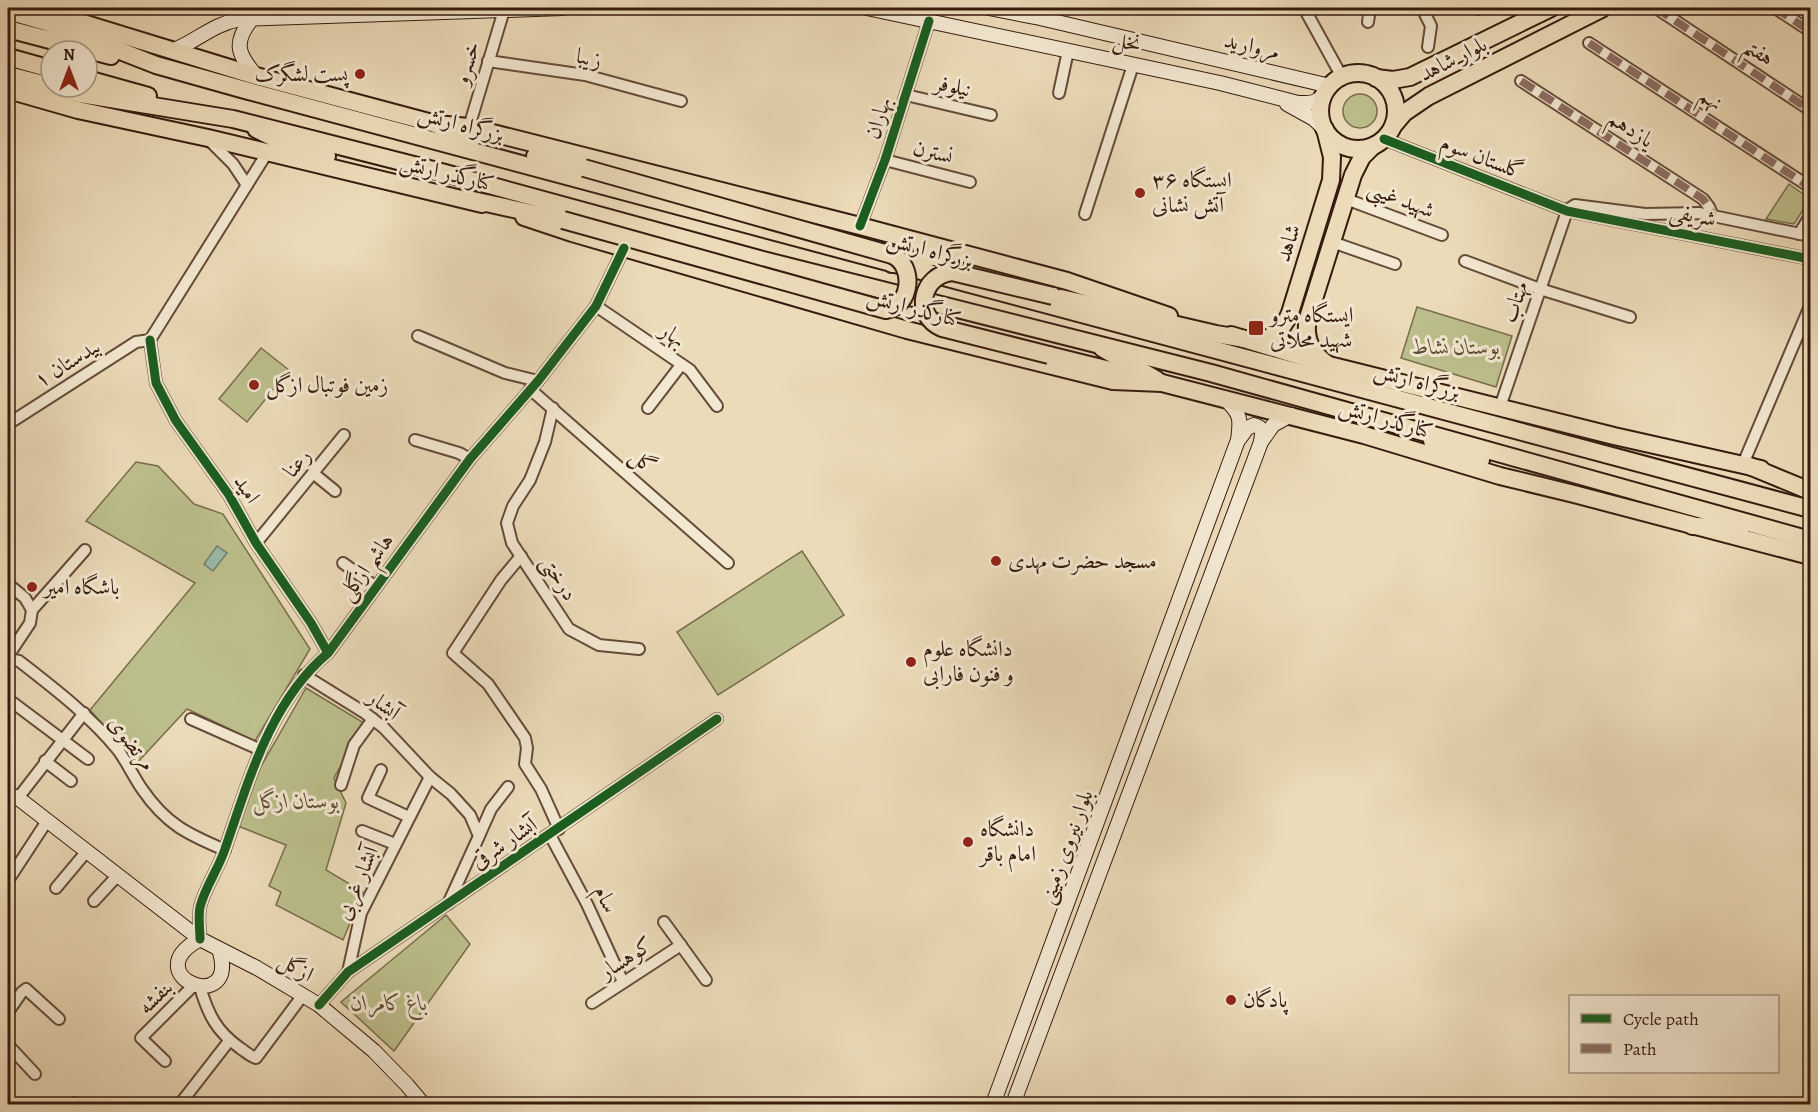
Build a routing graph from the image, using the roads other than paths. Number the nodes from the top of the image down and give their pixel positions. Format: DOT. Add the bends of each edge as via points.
graph roads {
  1 [pos="34,8"];
  2 [pos="563,8"];
  3 [pos="867,8"];
  4 [pos="989,8"];
  5 [pos="1304,8"];
  6 [pos="1370,8"];
  7 [pos="1422,8"];
  8 [pos="1551,8"];
  9 [pos="1603,8"];
  10 [pos="1656,8"];
  11 [pos="1775,8"];
  12 [pos="504,10"];
  13 [pos="8,11"];
  14 [pos="245,15"];
  15 [pos="929,21"];
  16 [pos="1368,22"];
  17 [pos="8,29"];
  18 [pos="1810,31"];
  19 [pos="1589,43"];
  20 [pos="1428,48"];
  21 [pos="172,51"];
  22 [pos="1068,51"];
  23 [pos="8,57"];
  24 [pos="488,61"];
  25 [pos="1133,64"];
  26 [pos="156,65"];
  27 [pos="39,66"];
  28 [pos="8,75"];
  29 [pos="256,76"];
  30 [pos="1376,78"];
  31 [pos="1521,81"];
  32 [pos="39,83"];
  33 [pos="1332,86"];
  34 [pos="8,90"];
  35 [pos="99,90"];
  36 [pos="1059,93"];
  37 [pos="906,95"];
  38 [pos="1271,97"];
  39 [pos="681,100"];
  40 [pos="1810,110"];
  41 [pos="991,115"];
  42 [pos="233,119"];
  43 [pos="436,124"];
  44 [pos="469,127"];
  45 [pos="1325,129"];
  46 [pos="1383,137"];
  47 [pos="208,138"];
  48 [pos="267,153"];
  49 [pos="885,160"];
  50 [pos="970,182"];
  51 [pos="247,185"];
  52 [pos="1810,187"];
  53 [pos="468,199"];
  54 [pos="1346,199"];
  55 [pos="1567,211"];
  56 [pos="1085,214"];
  57 [pos="1713,216"];
  58 [pos="1810,216"];
  59 [pos="860,226"];
  60 [pos="1799,234"];
  61 [pos="1442,235"];
  62 [pos="1810,236"];
  63 [pos="1332,242"];
  64 [pos="624,248"];
  65 [pos="958,253"];
  66 [pos="1810,259"];
  67 [pos="1465,261"];
  68 [pos="892,264"];
  69 [pos="1395,264"];
  70 [pos="1540,289"];
  71 [pos="596,306"];
  72 [pos="1810,306"];
  73 [pos="1290,313"];
  74 [pos="1630,317"];
  75 [pos="1308,318"];
  76 [pos="418,336"];
  77 [pos="1245,339"];
  78 [pos="150,340"];
  79 [pos="1093,342"];
  80 [pos="681,365"];
  81 [pos="1329,365"];
  82 [pos="1161,383"];
  83 [pos="534,385"];
  84 [pos="1224,398"];
  85 [pos="717,406"];
  86 [pos="1500,407"];
  87 [pos="553,408"];
  88 [pos="648,408"];
  89 [pos="1290,415"];
  90 [pos="1384,421"];
  91 [pos="8,424"];
  92 [pos="344,435"];
  93 [pos="415,440"];
  94 [pos="1238,440"];
  95 [pos="1261,442"];
  96 [pos="470,459"];
  97 [pos="1745,465"];
  98 [pos="313,473"];
  99 [pos="1810,484"];
  100 [pos="335,491"];
  101 [pos="1810,491"];
  102 [pos="1574,494"];
  103 [pos="1810,509"];
  104 [pos="1692,526"];
  105 [pos="1810,540"];
  106 [pos="256,543"];
  107 [pos="1810,549"];
  108 [pos="85,550"];
  109 [pos="521,556"];
  110 [pos="1810,556"];
  111 [pos="343,563"];
  112 [pos="728,563"];
  113 [pos="8,584"];
  114 [pos="376,587"];
  115 [pos="1180,604"];
  116 [pos="32,610"];
  117 [pos="1198,610"];
  118 [pos="639,649"];
  119 [pos="453,652"];
  120 [pos="328,653"];
  121 [pos="8,657"];
  122 [pos="304,675"];
  123 [pos="8,699"];
  124 [pos="84,713"];
  125 [pos="191,719"];
  126 [pos="373,719"];
  127 [pos="717,719"];
  128 [pos="63,740"];
  129 [pos="261,750"];
  130 [pos="88,759"];
  131 [pos="45,761"];
  132 [pos="381,770"];
  133 [pos="430,777"];
  134 [pos="71,781"];
  135 [pos="341,785"];
  136 [pos="508,787"];
  137 [pos="13,796"];
  138 [pos="410,817"];
  139 [pos="47,821"];
  140 [pos="362,831"];
  141 [pos="554,832"];
  142 [pos="479,836"];
  143 [pos="395,844"];
  144 [pos="225,850"];
  145 [pos="87,851"];
  146 [pos="118,875"];
  147 [pos="9,879"];
  148 [pos="56,888"];
  149 [pos="94,901"];
  150 [pos="448,905"];
  151 [pos="664,922"];
  152 [pos="200,939"];
  153 [pos="681,945"];
  154 [pos="219,949"];
  155 [pos="348,972"];
  156 [pos="706,980"];
  157 [pos="623,982"];
  158 [pos="197,986"];
  159 [pos="303,995"];
  160 [pos="592,1003"];
  161 [pos="319,1005"];
  162 [pos="8,1012"];
  163 [pos="59,1019"];
  164 [pos="229,1041"];
  165 [pos="8,1045"];
  166 [pos="165,1061"];
  167 [pos="35,1074"];
  168 [pos="416,1102"];
  169 [pos="180,1104"];
  170 [pos="993,1104"];
  171 [pos="1013,1104"];
  1 -- 21 [label="main road, کنارگذر ارتش"];
  2 -- 12 [label="main road"];
  3 -- 15 [label="main road, نخل"];
  4 -- 33 [label="main road, مروارید"];
  5 -- 33 [label="street"];
  6 -- 16 [label="street"];
  7 -- 20 [label="street" via="1431,26"];
  8 -- 30 [label="main road, بلوار شاهد" via="1410,77"];
  9 -- 46 [label="main road, بلوار شاهد" via="1429,96 1404,113"];
  10 -- 40 [label="street, هفتم"];
  11 -- 18 [label="street"];
  12 -- 14 [label="main road"];
  12 -- 24 [label="street, خسرو"];
  13 -- 26 [label="main road, بزرگراه ارتش"];
  14 -- 21 [label="main road"];
  14 -- 29 [label="main road" via="239,44 242,58"];
  15 -- 22 [label="main road, نخل"];
  15 -- 37 [label="street, بهاران"];
  17 -- 26 [label="main road"];
  19 -- 52 [label="street, نهم"];
  21 -- 29 [label="main road, کنارگذر ارتش"];
  22 -- 25 [label="main road, نخل"];
  22 -- 36 [label="street"];
  23 -- 27 [label="main road"];
  24 -- 39 [label="street, زیبا" via="585,75"];
  24 -- 44 [label="street, خسرو"];
  25 -- 38 [label="main road, نخل"];
  25 -- 56 [label="street"];
  26 -- 68 [label="main road, بزرگراه ارتش"];
  28 -- 32 [label="main road, بزرگراه ارتش"];
  29 -- 43 [label="main road, کنارگذر ارتش"];
  30 -- 33 [label="main road" via="1353,74"];
  30 -- 46 [label="main road" via="1385,84 1395,104 1396,115"];
  31 -- 57 [label="street, یازدهم" via="1703,199"];
  33 -- 38 [label="main road" via="1318,102 1310,104"];
  33 -- 45 [label="main road" via="1320,106"];
  34 -- 47 [label="main road, کنارگذر ارتش" via="78,110"];
  35 -- 42 [label="main road, بزرگراه ارتش"];
  37 -- 41 [label="street, نیلوفر"];
  37 -- 49 [label="street, بهاران"];
  38 -- 45 [label="main road" via="1306,114"];
  42 -- 53 [label="main road" via="288,145"];
  42 -- 79 [label="main road, بزرگراه ارتش" via="759,259"];
  43 -- 44 [label="main road, کنارگذر ارتش"];
  43 -- 53 [label="main road, bridge" via="454,134 892,255 905,266 906,292 897,306 886,310 563,220"];
  44 -- 59 [label="main road, کنارگذر ارتش"];
  45 -- 46 [label="main road" via="1344,146 1364,148"];
  45 -- 73 [label="main road, شاهد" via="1332,157 1331,180"];
  46 -- 54 [label="main road, شاهد" via="1362,157"];
  46 -- 55 [label="street, گلستان سوم"];
  47 -- 48 [label="main road, کنارگذر ارتش"];
  47 -- 51 [label="street"];
  48 -- 51 [label="street"];
  48 -- 53 [label="main road, کنارگذر ارتش"];
  49 -- 50 [label="street, نسترن"];
  49 -- 59 [label="street, بهاران"];
  51 -- 78 [label="street"];
  53 -- 64 [label="main road, کنارگذر ارتش"];
  54 -- 61 [label="street, شهید غیبی"];
  54 -- 63 [label="main road, شاهد"];
  55 -- 57 [label="street" via="1575,205 1645,214"];
  55 -- 66 [label="street, شریفی"];
  55 -- 70 [label="street, مهتاب"];
  57 -- 60 [label="street"];
  58 -- 60 [label="street"];
  59 -- 65 [label="main road, کنارگذر ارتش"];
  60 -- 62 [label="street"];
  63 -- 69 [label="street"];
  63 -- 75 [label="main road, شاهد"];
  64 -- 71 [label="street, هاشم ازگلی"];
  64 -- 82 [label="main road, کنارگذر ارتش" via="906,330 1113,381"];
  65 -- 68 [label="main road"];
  65 -- 77 [label="main road, کنارگذر ارتش" via="1067,281"];
  67 -- 70 [label="street"];
  68 -- 103 [label="main road, بزرگراه ارتش"];
  70 -- 74 [label="street"];
  70 -- 86 [label="street, مهتاب"];
  71 -- 80 [label="street, بهار"];
  71 -- 83 [label="street, هاشم ازگلی"];
  72 -- 97 [label="street"];
  73 -- 75 [label="main road" via="1296,324"];
  73 -- 77 [label="main road, شاهد" via="1270,338"];
  75 -- 81 [label="main road, شاهد" via="1306,334 1310,346"];
  76 -- 83 [label="street"];
  77 -- 81 [label="main road, کنارگذر ارتش"];
  77 -- 82 [label="main road, bridge" via="952,272 931,281 927,288 926,316 936,326"];
  78 -- 91 [label="street, بیدستان ۱" via="136,342"];
  78 -- 106 [label="street, امید" via="161,393"];
  79 -- 82 [label="main road"];
  79 -- 90 [label="main road, بزرگراه ارتش"];
  80 -- 85 [label="street, بهار" via="690,370"];
  80 -- 88 [label="street"];
  81 -- 86 [label="main road, کنارگذر ارتش"];
  82 -- 84 [label="main road, کنارگذر ارتش"];
  83 -- 87 [label="street, گل"];
  83 -- 96 [label="street, هاشم ازگلی"];
  84 -- 89 [label="main road, کنارگذر ارتش"];
  84 -- 94 [label="main road, بلوار نیروی زمینی" via="1237,410 1241,421"];
  86 -- 97 [label="main road, کنارگذر ارتش"];
  87 -- 109 [label="street" via="530,480 507,523 512,543"];
  87 -- 112 [label="street, گل"];
  89 -- 95 [label="main road, بلوار نیروی زمینی" via="1273,425"];
  89 -- 102 [label="main road, کنارگذر ارتش"];
  90 -- 102 [label="main road"];
  90 -- 105 [label="main road, بزرگراه ارتش"];
  92 -- 98 [label="street, رعنا"];
  93 -- 96 [label="street"];
  94 -- 95 [label="main road" via="1254,425 1263,432"];
  94 -- 115 [label="main road, بلوار نیروی زمینی"];
  95 -- 117 [label="main road, بلوار نیروی زمینی"];
  96 -- 114 [label="street, هاشم ازگلی"];
  97 -- 99 [label="main road, کنارگذر ارتش"];
  97 -- 101 [label="main road"];
  98 -- 100 [label="street"];
  98 -- 106 [label="street, رعنا"];
  102 -- 104 [label="main road, کنارگذر ارتش"];
  104 -- 107 [label="main road" via="1736,529"];
  104 -- 110 [label="main road, کنارگذر ارتش"];
  106 -- 120 [label="street, امید"];
  108 -- 116 [label="street"];
  109 -- 118 [label="street, درختی" via="569,628 599,645"];
  109 -- 119 [label="street, درختی"];
  111 -- 114 [label="street"];
  113 -- 116 [label="street"];
  114 -- 120 [label="street, هاشم ازگلی"];
  115 -- 117 [label="main road"];
  115 -- 170 [label="main road, بلوار نیروی زمینی"];
  116 -- 121 [label="street" via="30,623"];
  117 -- 171 [label="main road, بلوار نیروی زمینی"];
  119 -- 141 [label="street, سام" via="488,684 525,738 525,764 541,789"];
  120 -- 122 [label="street, هاشم ازگلی"];
  121 -- 124 [label="street, مرتضوی" via="19,661"];
  122 -- 126 [label="street, آبشار"];
  122 -- 129 [label="street, هاشم ازگلی"];
  123 -- 128 [label="street"];
  124 -- 128 [label="street"];
  124 -- 144 [label="street, مرتضوی" via="174,825"];
  125 -- 129 [label="street"];
  126 -- 133 [label="street, آبشار"];
  126 -- 135 [label="street" via="354,745"];
  127 -- 141 [label="street, آبشار شرقی"];
  128 -- 130 [label="street"];
  128 -- 131 [label="street"];
  129 -- 144 [label="street, هاشم ازگلی"];
  131 -- 134 [label="street"];
  131 -- 137 [label="street"];
  132 -- 138 [label="street" via="368,798"];
  133 -- 138 [label="street"];
  133 -- 142 [label="street, آبشار" via="470,815"];
  136 -- 142 [label="street" via="491,809"];
  137 -- 139 [label="main road"];
  138 -- 143 [label="street, آبشار غربی"];
  139 -- 145 [label="main road"];
  139 -- 147 [label="street"];
  140 -- 143 [label="street"];
  141 -- 150 [label="street, آبشار شرقی"];
  141 -- 157 [label="street, سام"];
  142 -- 150 [label="street"];
  143 -- 155 [label="street, آبشار غربی" via="361,913"];
  144 -- 152 [label="street, هاشم ازگلی" via="200,908"];
  145 -- 146 [label="main road"];
  145 -- 148 [label="street"];
  146 -- 149 [label="street"];
  146 -- 152 [label="main road"];
  150 -- 155 [label="street, آبشار شرقی"];
  151 -- 153 [label="street"];
  152 -- 154 [label="main road"];
  152 -- 158 [label="main road" via="184,950 178,961 180,973 188,983"];
  153 -- 156 [label="street"];
  153 -- 157 [label="street, کوهسار"];
  154 -- 158 [label="main road" via="223,963 219,977"];
  154 -- 159 [label="main road, ازگل"];
  155 -- 161 [label="street, آبشار شرقی"];
  157 -- 160 [label="street, کوهسار"];
  158 -- 164 [label="street" via="217,1028"];
  158 -- 166 [label="street, بنفشه" via="141,1038"];
  159 -- 161 [label="main road, ازگل"];
  159 -- 164 [label="street" via="256,1058"];
  161 -- 168 [label="main road, ازگل" via="374,1051"];
  162 -- 163 [label="street" via="26,989"];
  164 -- 169 [label="street"];
  165 -- 167 [label="street"];
}
